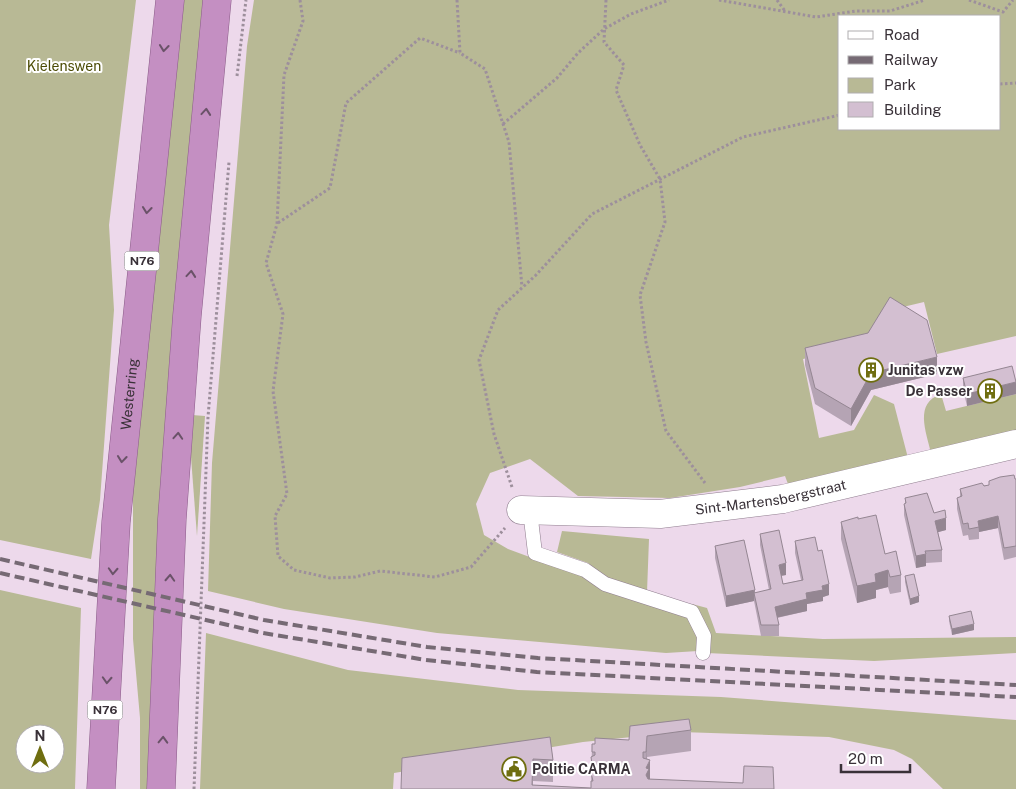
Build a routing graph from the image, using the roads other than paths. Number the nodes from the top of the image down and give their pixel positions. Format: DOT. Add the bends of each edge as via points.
graph roads {
  1 [pos="170,0"];
  2 [pos="217,0"];
  3 [pos="1016,444"];
  4 [pos="525,510"];
  5 [pos="703,653"];
  6 [pos="102,789"];
  7 [pos="162,789"];
  1 -- 6 [label="highway, Westerring / N76, one-way" via="116,522"];
  7 -- 2 [label="highway, one-way" via="172,520 186,316"];
  3 -- 4 [label="street, Sint-Martensbergstraat" via="782,499 660,514"];
  4 -- 5 [label="lane" via="535,553 585,570 605,584 692,612 704,636"];
}
